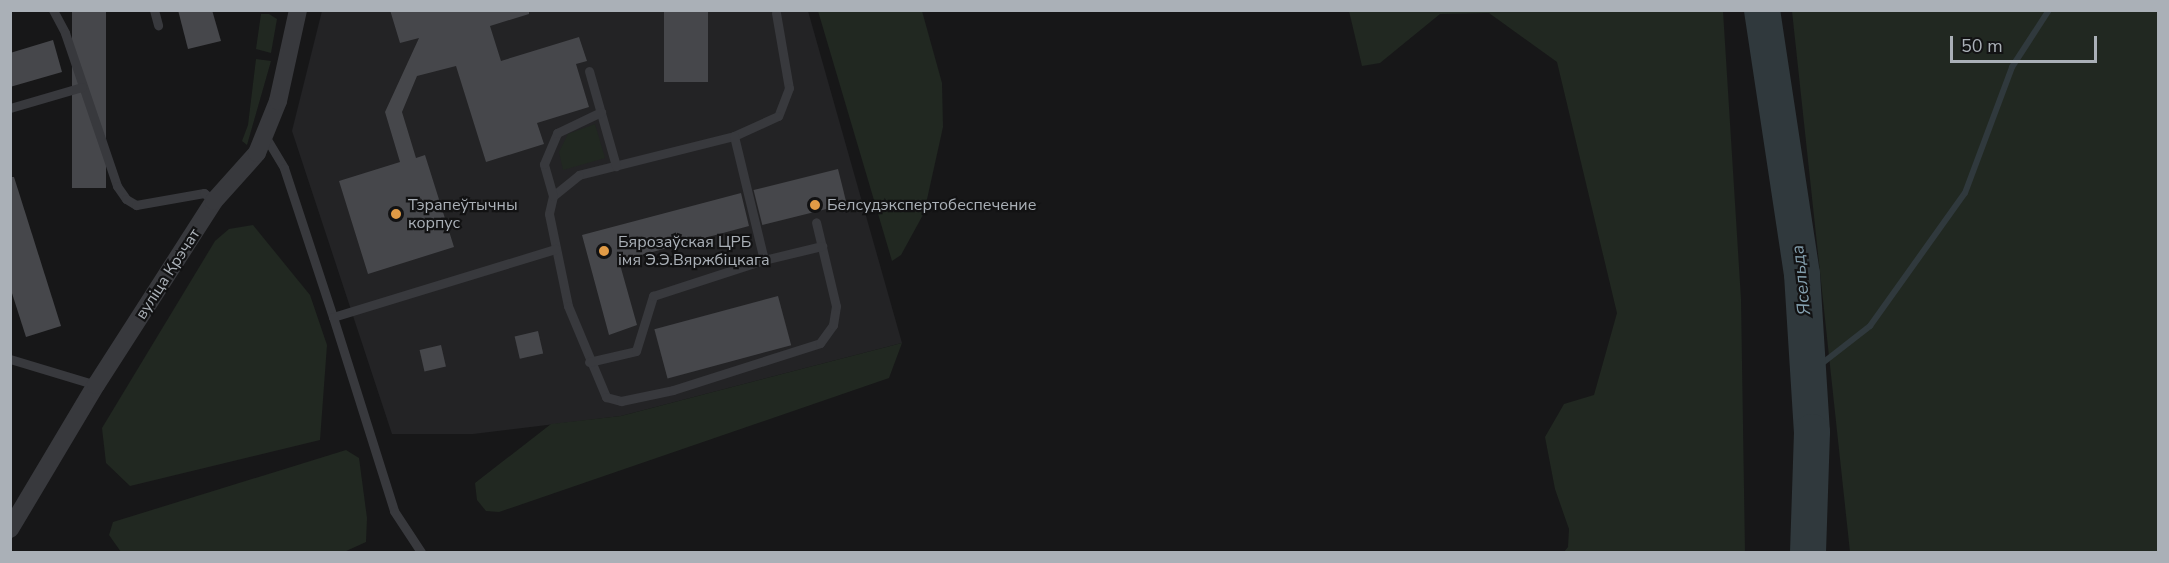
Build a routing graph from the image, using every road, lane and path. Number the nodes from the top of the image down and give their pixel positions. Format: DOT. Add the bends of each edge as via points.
graph roads {
  1 [pos="53,10"];
  2 [pos="154,10"];
  3 [pos="298,10"];
  4 [pos="776,13"];
  5 [pos="158,25"];
  6 [pos="589,71"];
  7 [pos="82,87"];
  8 [pos="10,108"];
  9 [pos="601,112"];
  10 [pos="265,136"];
  11 [pos="734,136"];
  12 [pos="616,166"];
  13 [pos="553,195"];
  14 [pos="214,201"];
  15 [pos="816,222"];
  16 [pos="822,246"];
  17 [pos="556,249"];
  18 [pos="764,260"];
  19 [pos="333,317"];
  20 [pos="10,359"];
  21 [pos="589,362"];
  22 [pos="96,385"];
  23 [pos="17,506"];
  24 [pos="10,529"];
  25 [pos="421,552"];
  1 -- 7 [label="lane"];
  2 -- 5 [label="lane"];
  3 -- 10 [label="street, вуліца Крэчат" via="281,91"];
  4 -- 11 [label="lane" via="789,88 778,116"];
  6 -- 9 [label="lane"];
  7 -- 8 [label="lane"];
  7 -- 14 [label="lane" via="117,186 126,199 136,205 204,193"];
  9 -- 12 [label="lane"];
  9 -- 13 [label="lane" via="557,133 544,164"];
  10 -- 14 [label="street, вуліца Крэчат" via="257,153"];
  10 -- 19 [label="lane" via="284,168"];
  11 -- 12 [label="lane"];
  11 -- 18 [label="lane"];
  12 -- 13 [label="lane" via="579,176"];
  13 -- 17 [label="lane" via="549,214"];
  14 -- 22 [label="street, вуліца Крэчат"];
  15 -- 16 [label="lane"];
  16 -- 18 [label="lane"];
  16 -- 21 [label="lane" via="836,306 833,326 820,343 673,390 621,401 606,397"];
  17 -- 19 [label="lane"];
  17 -- 21 [label="lane" via="568,306"];
  18 -- 21 [label="lane" via="653,296 636,351"];
  19 -- 25 [label="lane" via="394,511"];
  20 -- 22 [label="lane"];
  22 -- 23 [label="street, вуліца Крэчат"];
  23 -- 24 [label="street, вуліца Крэчат"];
}
